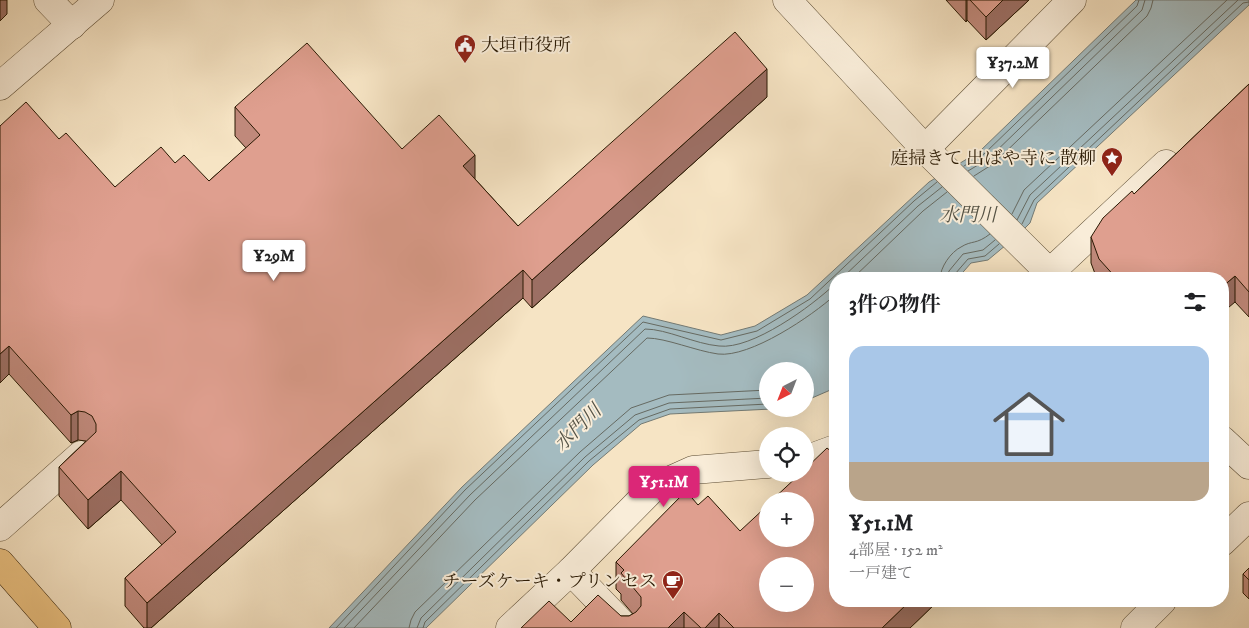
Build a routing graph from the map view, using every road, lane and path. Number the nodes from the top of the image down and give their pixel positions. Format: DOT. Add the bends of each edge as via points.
graph roads {
  1 [pos="48,0"];
  2 [pos="100,0"];
  3 [pos="787,0"];
  4 [pos="1072,0"];
  5 [pos="72,26"];
  6 [pos="0,86"];
  7 [pos="1185,146"];
  8 [pos="934,158"];
  9 [pos="1044,272"];
  10 [pos="1054,272"];
  11 [pos="1229,446"];
  12 [pos="829,451"];
  13 [pos="81,454"];
  14 [pos="814,457"];
  15 [pos="759,465"];
  16 [pos="1249,465"];
  17 [pos="1249,516"];
  18 [pos="0,527"];
  19 [pos="1229,535"];
  20 [pos="0,563"];
  21 [pos="571,572"];
  22 [pos="1156,607"];
  23 [pos="57,628"];
  24 [pos="510,628"];
  25 [pos="626,628"];
  26 [pos="1135,628"];
  1 -- 5 [label="street"];
  2 -- 5 [label="street"];
  3 -- 8 [label="street"];
  4 -- 8 [label="street"];
  5 -- 6 [label="street"];
  7 -- 10 [label="street"];
  8 -- 9 [label="street"];
  11 -- 16 [label="street"];
  12 -- 14 [label="street"];
  13 -- 18 [label="street"];
  15 -- 21 [label="street" via="693,470 653,488"];
  17 -- 19 [label="street"];
  20 -- 23 [label="main road"];
  21 -- 24 [label="street"];
  21 -- 25 [label="street"];
  22 -- 26 [label="street"];
}
